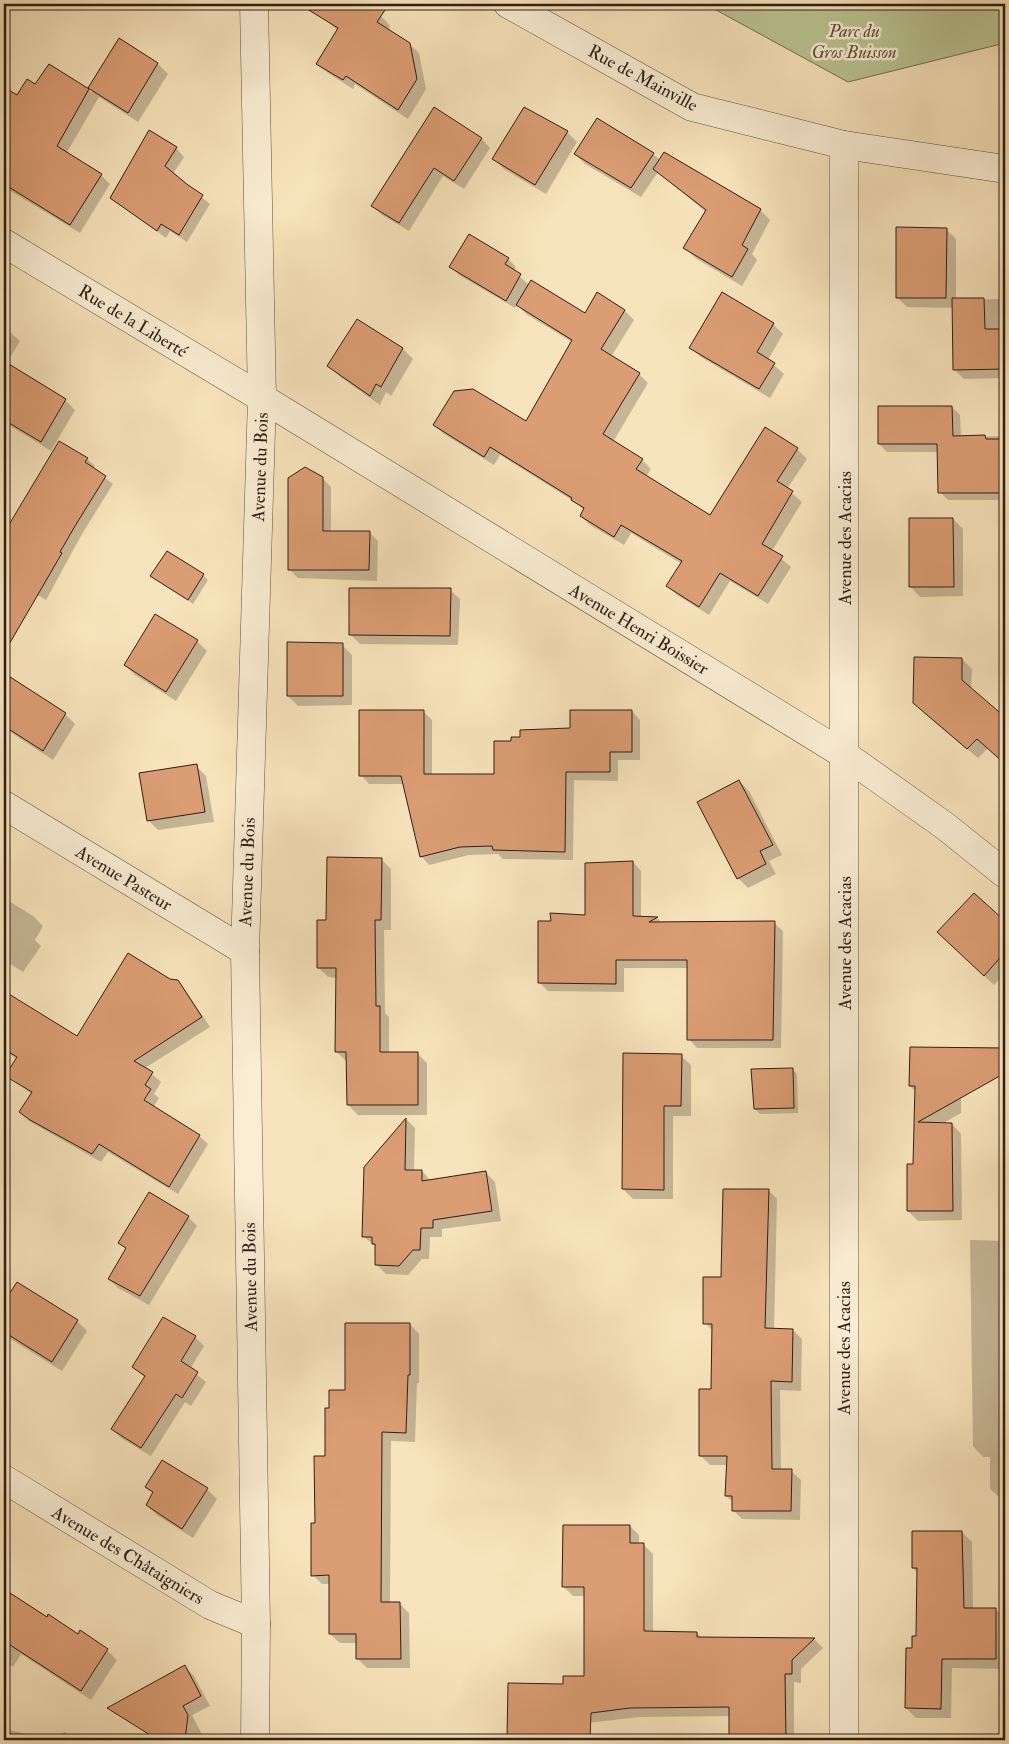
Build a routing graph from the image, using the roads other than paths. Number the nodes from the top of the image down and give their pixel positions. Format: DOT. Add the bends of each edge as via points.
graph roads {
  1 [pos="254,4"];
  2 [pos="508,4"];
  3 [pos="844,145"];
  4 [pos="1005,168"];
  5 [pos="4,243"];
  6 [pos="262,398"];
  7 [pos="845,755"];
  8 [pos="4,806"];
  9 [pos="1005,874"];
  10 [pos="245,952"];
  11 [pos="4,1479"];
  12 [pos="256,1624"];
  13 [pos="255,1740"];
  14 [pos="844,1740"];
  1 -- 6 [label="street, Avenue du Bois"];
  2 -- 3 [label="street, Rue de Mainville" via="692,107"];
  3 -- 4 [label="street, Rue de Mainville"];
  3 -- 7 [label="street, Avenue des Acacias"];
  5 -- 6 [label="street, Rue de la Liberté"];
  6 -- 7 [label="street, Avenue Henri Boissier"];
  6 -- 10 [label="street, Avenue du Bois"];
  7 -- 9 [label="street, Avenue Henri Boissier" via="945,826"];
  7 -- 14 [label="street, Avenue des Acacias"];
  8 -- 10 [label="street, Avenue Pasteur"];
  10 -- 12 [label="street, Avenue du Bois"];
  11 -- 12 [label="street, Avenue des Châtaigniers" via="210,1605"];
  12 -- 13 [label="street, Avenue du Bois"];
}
